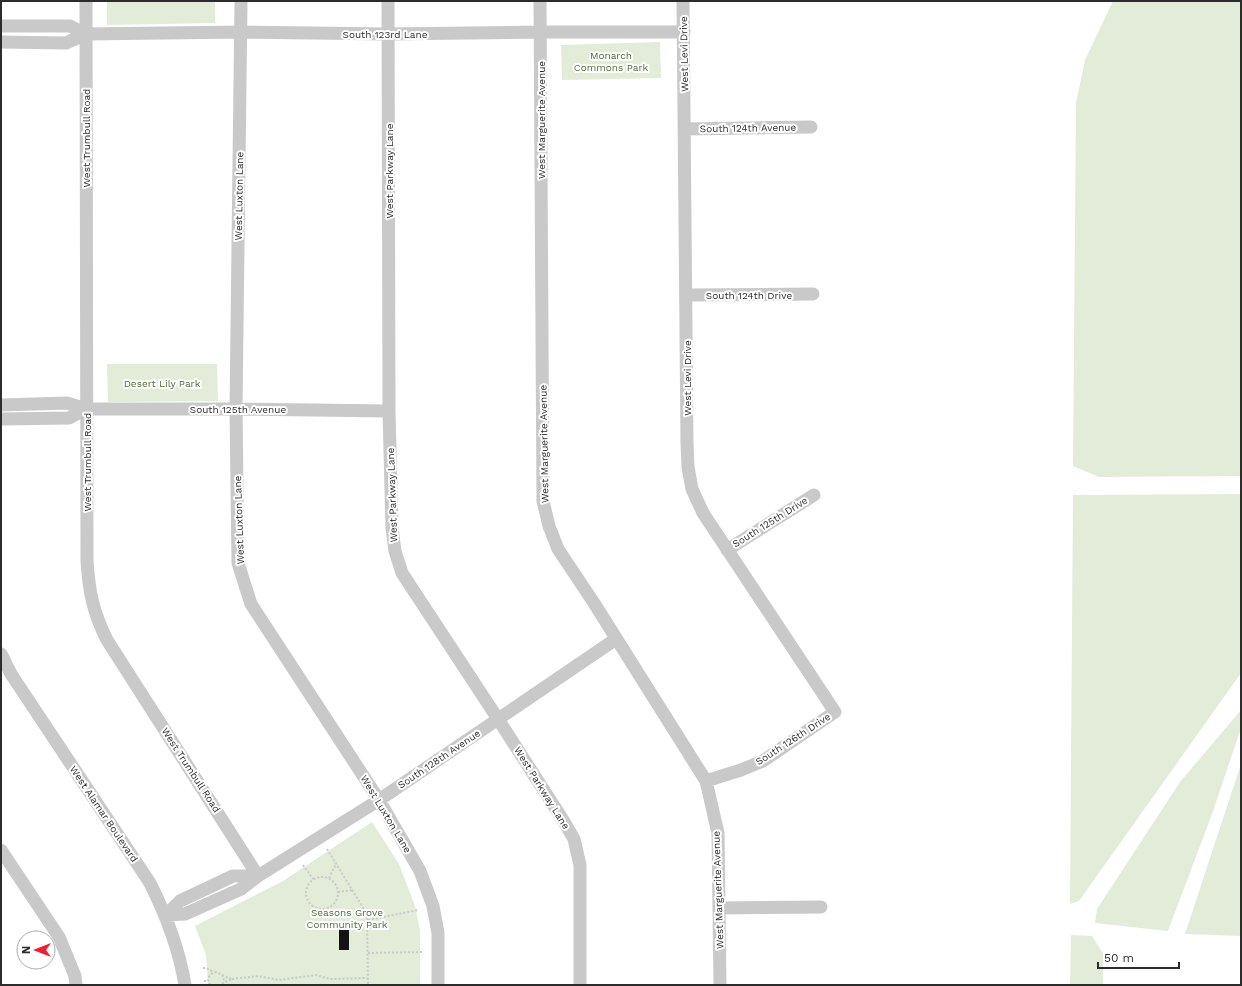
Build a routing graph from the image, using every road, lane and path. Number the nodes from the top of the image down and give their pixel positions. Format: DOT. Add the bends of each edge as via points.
graph roads {
  1 [pos="86,1"];
  2 [pos="241,1"];
  3 [pos="388,1"];
  4 [pos="540,1"];
  5 [pos="683,1"];
  6 [pos="1,26"];
  7 [pos="241,32"];
  8 [pos="540,32"];
  9 [pos="684,32"];
  10 [pos="86,34"];
  11 [pos="388,34"];
  12 [pos="1,42"];
  13 [pos="811,127"];
  14 [pos="685,129"];
  15 [pos="812,294"];
  16 [pos="686,295"];
  17 [pos="1,405"];
  18 [pos="86,409"];
  19 [pos="236,409"];
  20 [pos="389,411"];
  21 [pos="1,420"];
  22 [pos="814,495"];
  23 [pos="727,550"];
  24 [pos="616,639"];
  25 [pos="1,654"];
  26 [pos="835,712"];
  27 [pos="498,719"];
  28 [pos="706,781"];
  29 [pos="378,800"];
  30 [pos="327,849"];
  31 [pos="1,850"];
  32 [pos="337,864"];
  33 [pos="303,865"];
  34 [pos="258,876"];
  35 [pos="329,878"];
  36 [pos="313,879"];
  37 [pos="353,890"];
  38 [pos="338,892"];
  39 [pos="821,907"];
  40 [pos="720,908"];
  41 [pos="418,910"];
  42 [pos="166,915"];
  43 [pos="368,920"];
  44 [pos="422,952"];
  45 [pos="368,953"];
  46 [pos="203,968"];
  47 [pos="214,972"];
  48 [pos="222,975"];
  49 [pos="368,978"];
  50 [pos="232,979"];
  51 [pos="204,981"];
  52 [pos="208,981"];
  53 [pos="223,984"];
  54 [pos="76,985"];
  55 [pos="185,985"];
  56 [pos="210,985"];
  57 [pos="368,985"];
  58 [pos="438,985"];
  59 [pos="580,985"];
  60 [pos="720,985"];
  1 -- 10 [label="street, West Trumbull Road"];
  2 -- 7 [label="street, West Luxton Lane"];
  3 -- 11 [label="street, West Parkway Lane"];
  4 -- 8 [label="street, West Marguerite Avenue"];
  5 -- 9 [label="street, West Levi Drive"];
  6 -- 10 [label="street, South 123rd Lane" via="70,26"];
  7 -- 10 [label="street, South 123rd Lane"];
  7 -- 11 [label="street, South 123rd Lane"];
  7 -- 19 [label="street, West Luxton Lane"];
  8 -- 9 [label="street, South 123rd Lane"];
  8 -- 11 [label="street, South 123rd Lane"];
  8 -- 24 [label="street, West Marguerite Avenue" via="543,501 548,526 558,549"];
  9 -- 14 [label="street, West Levi Drive"];
  10 -- 12 [label="street, South 123rd Lane" via="66,43"];
  10 -- 18 [label="street, West Trumbull Road"];
  11 -- 20 [label="street, West Parkway Lane"];
  13 -- 14 [label="street, South 124th Avenue"];
  14 -- 16 [label="street, West Levi Drive"];
  15 -- 16 [label="street, South 124th Drive"];
  16 -- 23 [label="street, West Levi Drive" via="688,467 692,489 703,513"];
  17 -- 18 [label="street, South 125th Avenue" via="67,403"];
  18 -- 19 [label="street, South 125th Avenue"];
  18 -- 21 [label="street, South 125th Avenue" via="70,418"];
  18 -- 34 [label="street, West Trumbull Road" via="87,561 96,615 107,640"];
  19 -- 20 [label="street, South 125th Avenue"];
  19 -- 29 [label="street, West Luxton Lane" via="238,563 252,604"];
  20 -- 27 [label="street, West Parkway Lane" via="392,528 402,574"];
  22 -- 23 [label="street, South 125th Drive"];
  23 -- 26 [label="street, West Levi Drive"];
  24 -- 27 [label="street, South 128th Avenue"];
  24 -- 28 [label="street, West Marguerite Avenue"];
  25 -- 42 [label="street, West Alamar Boulevard" via="11,674 150,883"];
  26 -- 28 [label="street, South 126th Drive" via="763,761"];
  27 -- 29 [label="street, South 128th Avenue"];
  27 -- 59 [label="street, West Parkway Lane" via="574,840 580,865"];
  28 -- 40 [label="street, West Marguerite Avenue" via="718,833"];
  29 -- 34 [label="street, South 128th Avenue"];
  29 -- 58 [label="street, West Luxton Lane" via="420,871 433,906 438,933"];
  30 -- 32 [label="path"];
  31 -- 54 [label="street" via="59,937 75,976"];
  32 -- 35 [label="path"];
  32 -- 37 [label="path"];
  33 -- 36 [label="path"];
  34 -- 42 [label="street" via="233,876 180,901"];
  35 -- 36 [label="path"];
  35 -- 38 [label="path" via="336,884"];
  36 -- 38 [label="path" via="307,887 306,897 316,909 331,907 338,899"];
  37 -- 38 [label="path"];
  37 -- 43 [label="path" via="365,909"];
  39 -- 40 [label="street"];
  40 -- 60 [label="street, West Marguerite Avenue"];
  41 -- 43 [label="path"];
  42 -- 55 [label="street, West Alamar Boulevard" via="175,940"];
  43 -- 45 [label="path"];
  44 -- 45 [label="path"];
  45 -- 49 [label="path"];
  46 -- 47 [label="path"];
  47 -- 48 [label="path"];
  47 -- 52 [label="path"];
  48 -- 50 [label="path"];
  48 -- 53 [label="path"];
  49 -- 50 [label="path" via="330,979 316,975 279,980 258,976"];
  49 -- 57 [label="path"];
  50 -- 53 [label="path"];
  51 -- 52 [label="path"];
  52 -- 56 [label="path"];
}
